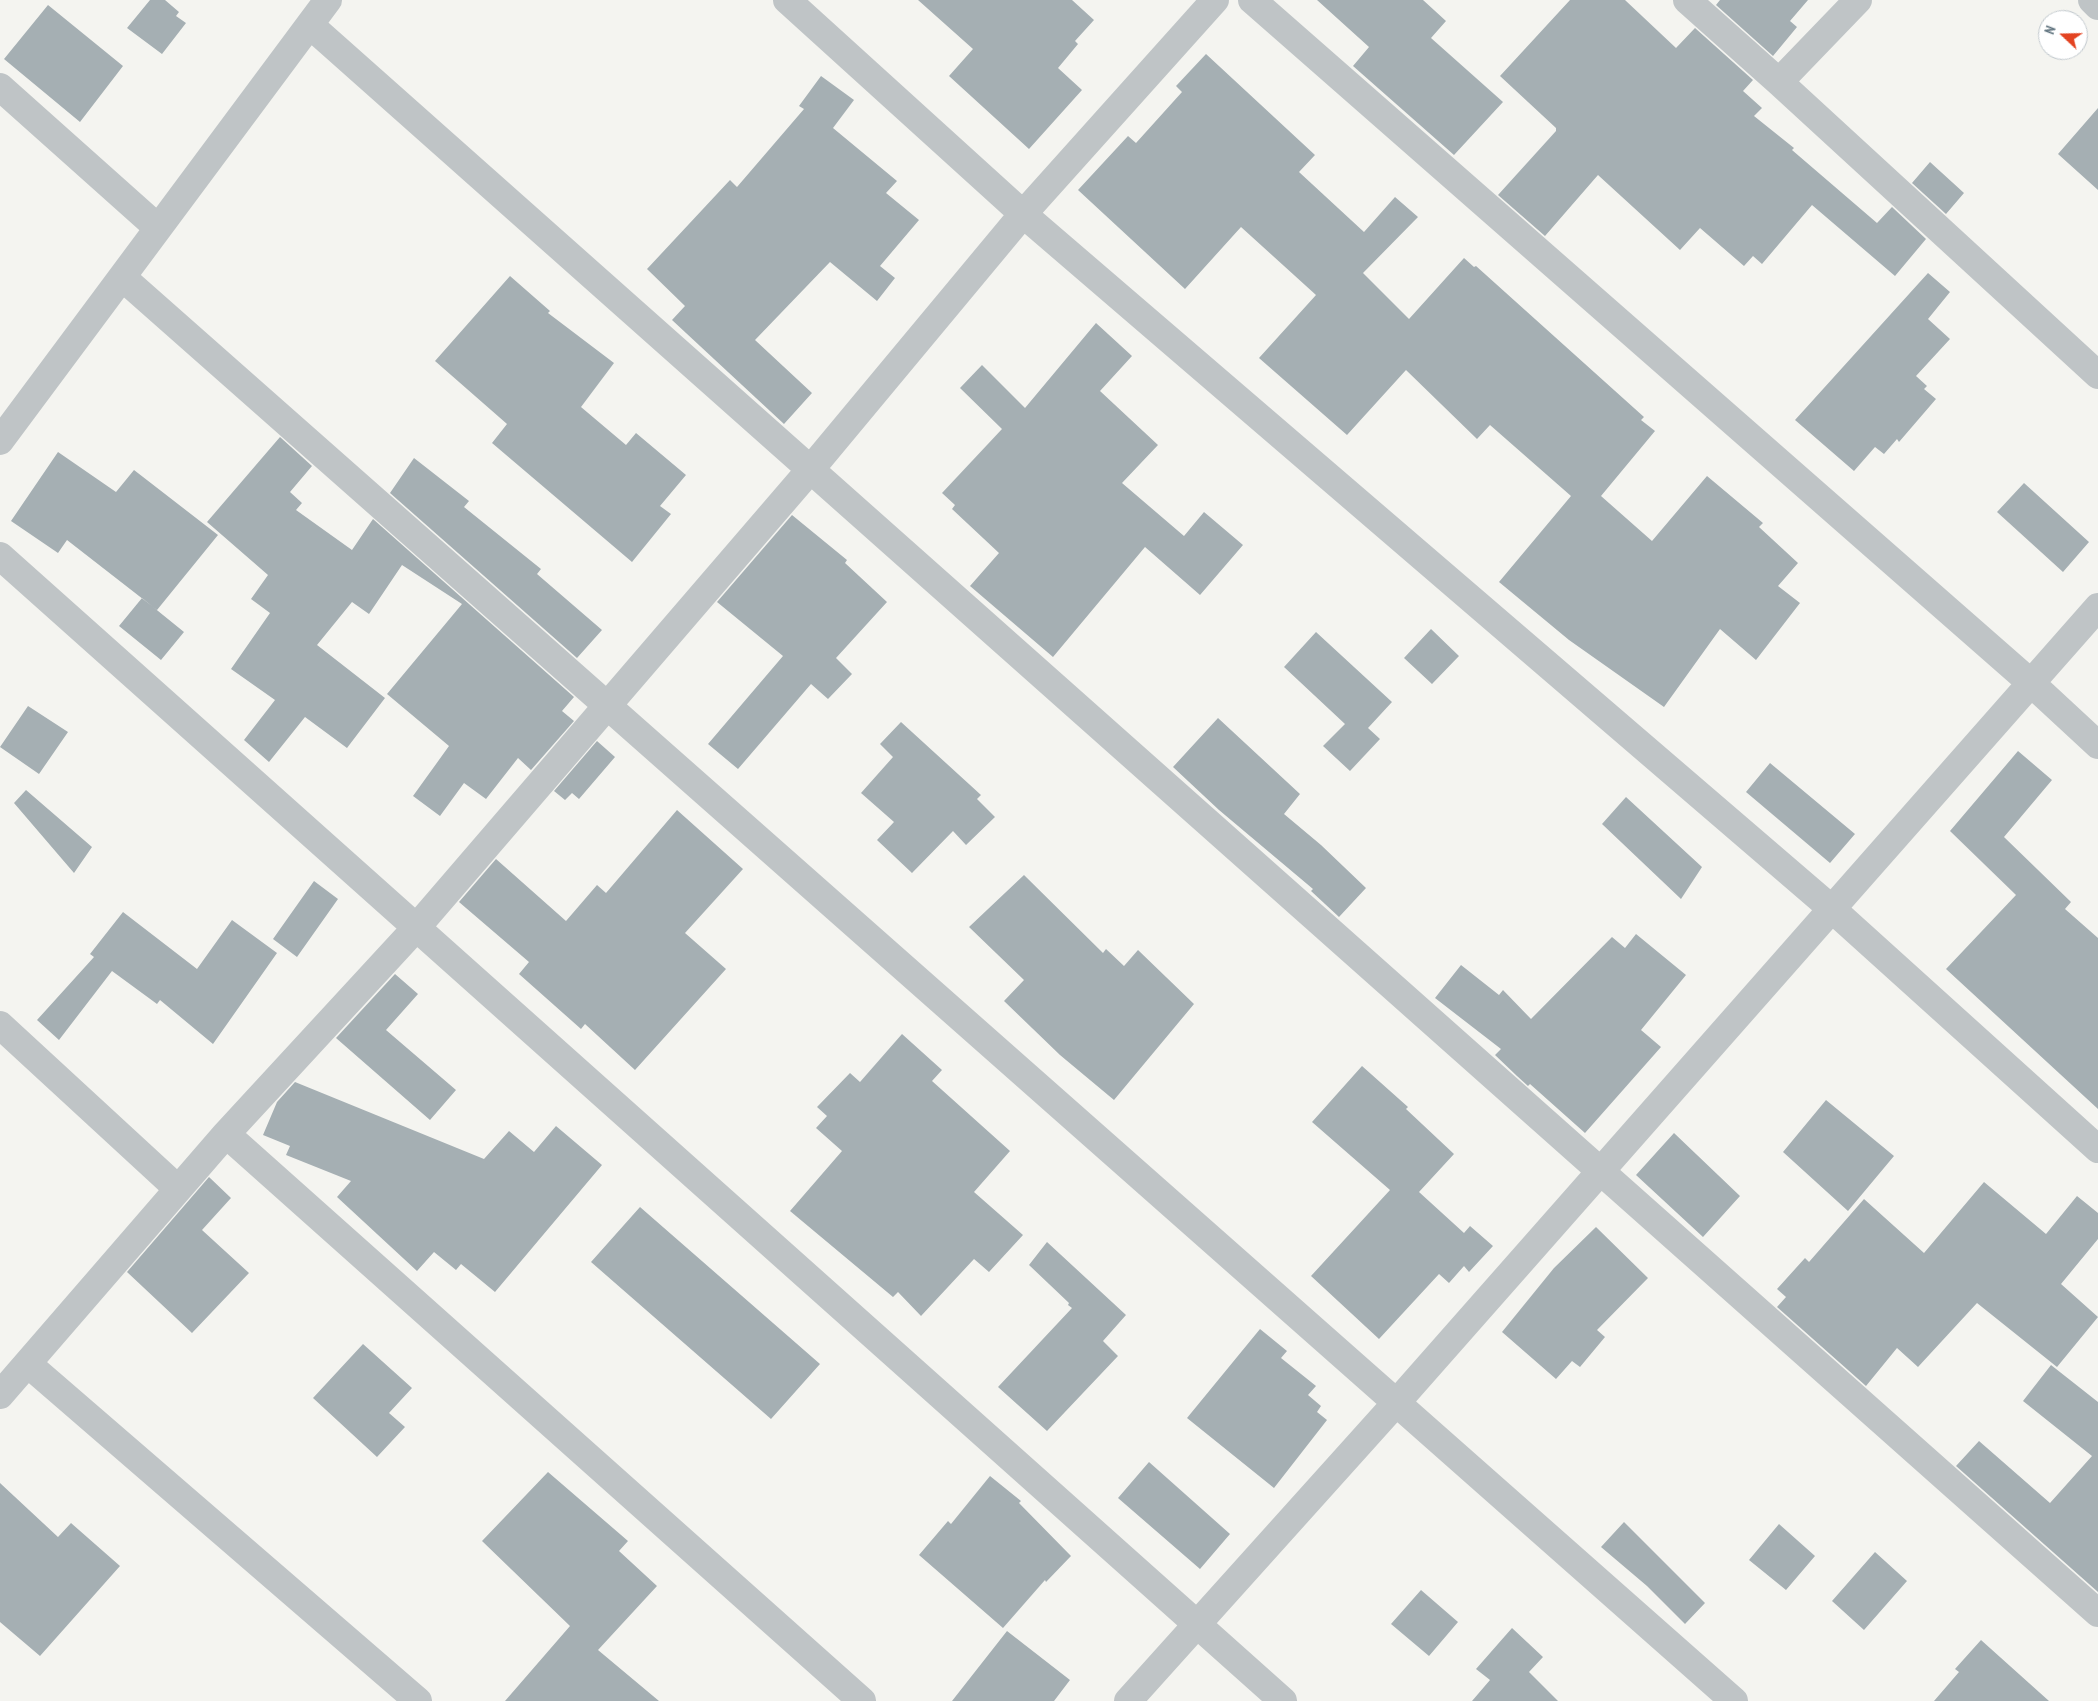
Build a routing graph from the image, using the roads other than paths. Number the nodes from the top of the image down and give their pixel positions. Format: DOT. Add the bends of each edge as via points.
graph roads {
  1 [pos="328,0"];
  2 [pos="787,0"];
  3 [pos="1215,0"];
  4 [pos="1252,0"];
  5 [pos="1687,0"];
  6 [pos="1858,0"];
  7 [pos="2092,0"];
  8 [pos="2098,6"];
  9 [pos="310,25"];
  10 [pos="1779,82"];
  11 [pos="0,86"];
  12 [pos="1023,214"];
  13 [pos="158,228"];
  14 [pos="122,277"];
  15 [pos="2098,375"];
  16 [pos="0,441"];
  17 [pos="810,470"];
  18 [pos="0,556"];
  19 [pos="2098,607"];
  20 [pos="2030,683"];
  21 [pos="607,706"];
  22 [pos="2098,745"];
  23 [pos="1832,909"];
  24 [pos="416,928"];
  25 [pos="0,1025"];
  26 [pos="226,1134"];
  27 [pos="2098,1149"];
  28 [pos="1600,1172"];
  29 [pos="178,1188"];
  30 [pos="28,1364"];
  31 [pos="0,1395"];
  32 [pos="1395,1404"];
  33 [pos="2098,1613"];
  34 [pos="1197,1624"];
  35 [pos="418,1701"];
  36 [pos="862,1701"];
  37 [pos="1128,1701"];
  38 [pos="1283,1701"];
  39 [pos="1734,1701"];
  1 -- 9 [label="street"];
  2 -- 12 [label="street"];
  3 -- 12 [label="street"];
  4 -- 20 [label="street"];
  5 -- 10 [label="street"];
  6 -- 10 [label="street"];
  7 -- 8 [label="street"];
  9 -- 13 [label="street"];
  9 -- 17 [label="street"];
  10 -- 15 [label="street"];
  11 -- 13 [label="street"];
  12 -- 17 [label="street"];
  12 -- 23 [label="street"];
  13 -- 14 [label="street"];
  14 -- 16 [label="street"];
  14 -- 21 [label="street"];
  17 -- 21 [label="street"];
  17 -- 28 [label="street"];
  18 -- 24 [label="street"];
  19 -- 20 [label="street"];
  20 -- 22 [label="street"];
  20 -- 23 [label="street"];
  21 -- 24 [label="street"];
  21 -- 32 [label="street"];
  23 -- 27 [label="street"];
  23 -- 28 [label="street"];
  24 -- 26 [label="street"];
  24 -- 34 [label="street"];
  25 -- 29 [label="street"];
  26 -- 29 [label="street"];
  26 -- 36 [label="street"];
  28 -- 32 [label="street"];
  28 -- 33 [label="street"];
  29 -- 30 [label="street"];
  30 -- 31 [label="street"];
  30 -- 35 [label="street"];
  32 -- 34 [label="street"];
  32 -- 39 [label="street"];
  34 -- 37 [label="street"];
  34 -- 38 [label="street"];
}
